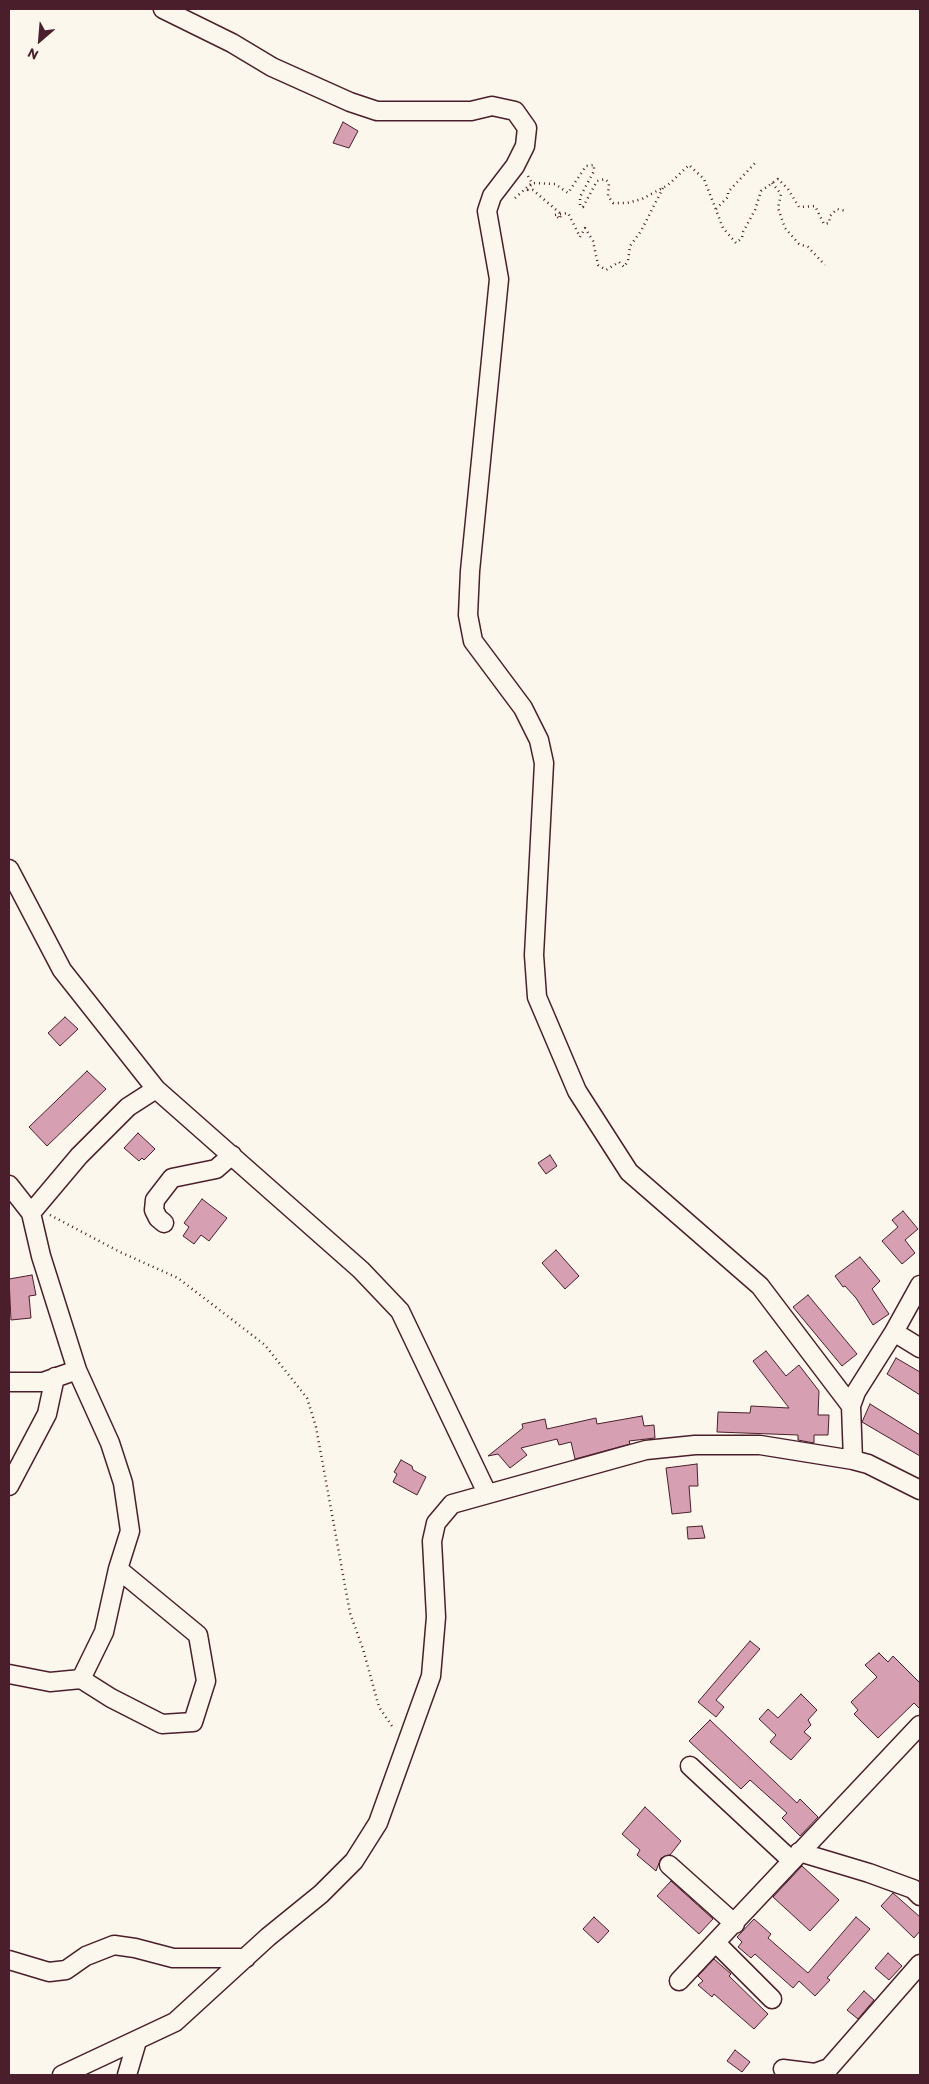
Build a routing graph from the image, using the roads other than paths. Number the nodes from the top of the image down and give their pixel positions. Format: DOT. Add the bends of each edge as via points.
graph roads {
  1 [pos="163,9"];
  2 [pos="9,869"];
  3 [pos="156,1089"];
  4 [pos="232,1155"];
  5 [pos="9,1185"];
  6 [pos="34,1211"];
  7 [pos="164,1223"];
  8 [pos="920,1285"];
  9 [pos="894,1332"];
  10 [pos="920,1348"];
  11 [pos="77,1370"];
  12 [pos="55,1377"];
  13 [pos="9,1382"];
  14 [pos="850,1406"];
  15 [pos="853,1460"];
  16 [pos="9,1486"];
  17 [pos="920,1490"];
  18 [pos="487,1494"];
  19 [pos="118,1569"];
  20 [pos="9,1674"];
  21 [pos="82,1679"];
  22 [pos="920,1725"];
  23 [pos="690,1766"];
  24 [pos="795,1856"];
  25 [pos="669,1864"];
  26 [pos="920,1896"];
  27 [pos="735,1924"];
  28 [pos="716,1943"];
  29 [pos="246,1958"];
  30 [pos="9,1960"];
  31 [pos="920,1964"];
  32 [pos="679,1982"];
  33 [pos="772,1999"];
  34 [pos="137,2041"];
  35 [pos="783,2069"];
  36 [pos="62,2075"];
  37 [pos="127,2075"];
  1 -- 14 [label="street" via="272,67 377,111 471,111 492,106 515,111 527,128 525,146 515,166 492,196 487,212 499,279 468,615 474,641 523,708 539,740 544,763 534,955 537,997 577,1090 629,1172 760,1286"];
  2 -- 3 [label="street" via="62,970"];
  3 -- 4 [label="street"];
  3 -- 6 [label="street" via="128,1107 79,1156"];
  4 -- 7 [label="street" via="216,1169 172,1178 155,1200 154,1210"];
  4 -- 18 [label="street" via="361,1270 400,1311"];
  5 -- 6 [label="street"];
  6 -- 11 [label="street" via="41,1256"];
  8 -- 9 [label="street"];
  9 -- 10 [label="street"];
  9 -- 14 [label="street"];
  11 -- 12 [label="street"];
  11 -- 19 [label="street" via="110,1443 123,1484 130,1532"];
  12 -- 13 [label="street" via="43,1382"];
  12 -- 16 [label="street" via="47,1414"];
  14 -- 15 [label="street"];
  15 -- 17 [label="street" via="875,1467"];
  15 -- 18 [label="street" via="760,1445 695,1445 646,1450"];
  18 -- 29 [label="street" via="452,1504 436,1523 432,1541 436,1617 431,1676 378,1823 354,1861 321,1894"];
  19 -- 21 [label="street" via="104,1632"];
  19 -- 21 [label="street" via="198,1635 206,1681 193,1722 162,1724"];
  20 -- 21 [label="street" via="50,1682"];
  22 -- 24 [label="street"];
  23 -- 24 [label="street"];
  24 -- 26 [label="street" via="869,1873 913,1889"];
  24 -- 27 [label="street"];
  25 -- 27 [label="street"];
  27 -- 28 [label="street"];
  28 -- 32 [label="street"];
  28 -- 33 [label="street"];
  29 -- 30 [label="street" via="173,1958 114,1945 86,1956 66,1970 49,1972"];
  29 -- 34 [label="street" via="175,2022"];
  31 -- 35 [label="street" via="829,2068 815,2073"];
  34 -- 36 [label="street"];
  34 -- 37 [label="street"];
}
